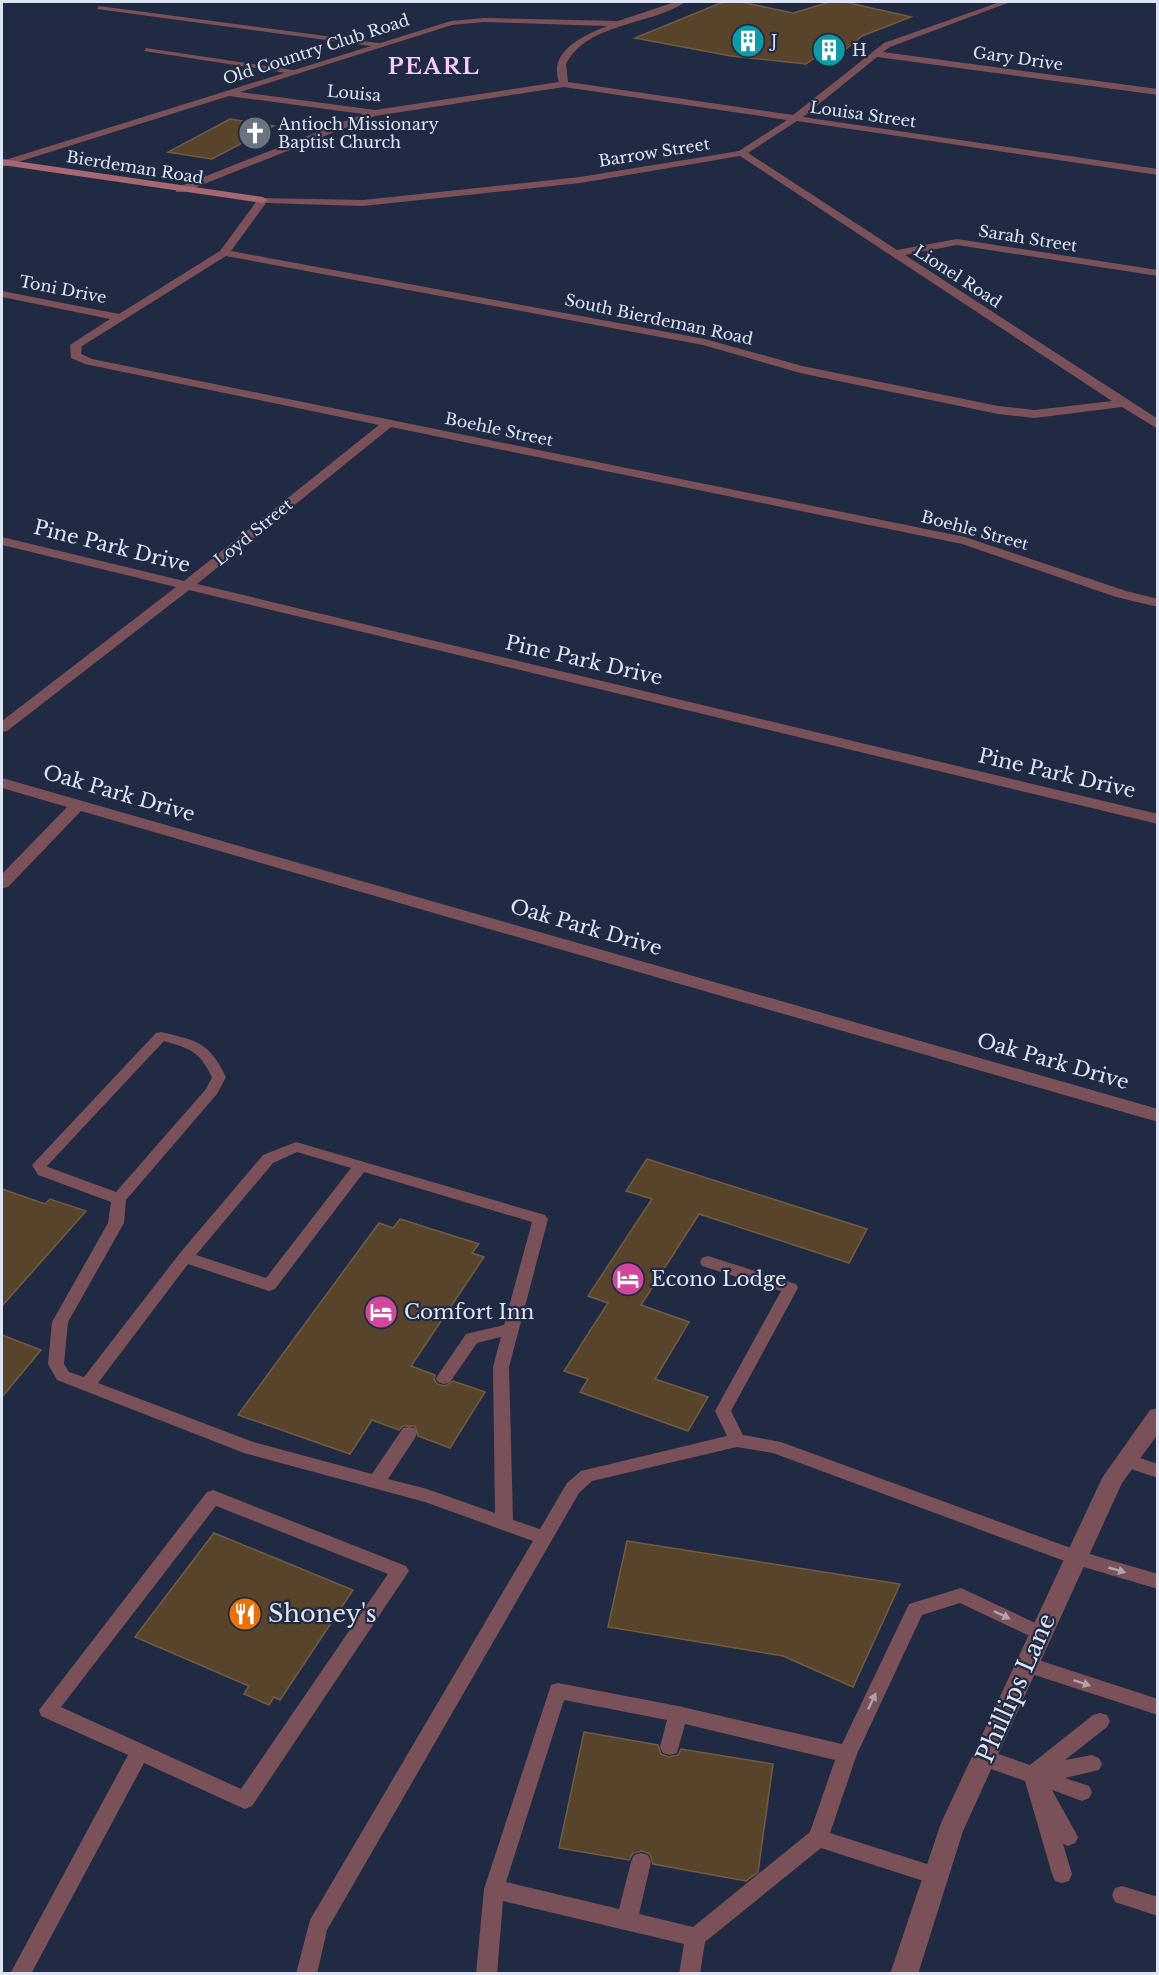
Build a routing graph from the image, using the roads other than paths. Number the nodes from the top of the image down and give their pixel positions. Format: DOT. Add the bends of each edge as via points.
graph roads {
  1 [pos="681,2"];
  2 [pos="1006,2"];
  3 [pos="99,8"];
  4 [pos="618,24"];
  5 [pos="378,45"];
  6 [pos="146,50"];
  7 [pos="875,54"];
  8 [pos="293,72"];
  9 [pos="564,84"];
  10 [pos="1158,92"];
  11 [pos="227,93"];
  12 [pos="375,113"];
  13 [pos="794,119"];
  14 [pos="742,153"];
  15 [pos="3,163"];
  16 [pos="1158,172"];
  17 [pos="180,190"];
  18 [pos="264,200"];
  19 [pos="224,253"];
  20 [pos="893,254"];
  21 [pos="1158,273"];
  22 [pos="2,294"];
  23 [pos="119,316"];
  24 [pos="1122,403"];
  25 [pos="389,423"];
  26 [pos="1156,423"];
  27 [pos="2,541"];
  28 [pos="186,586"];
  29 [pos="1158,603"];
  30 [pos="2,728"];
  31 [pos="2,783"];
  32 [pos="78,805"];
  33 [pos="1158,819"];
  34 [pos="2,883"];
  35 [pos="1158,1116"];
  36 [pos="361,1166"];
  37 [pos="119,1199"];
  38 [pos="184,1257"];
  39 [pos="708,1262"];
  40 [pos="511,1329"];
  41 [pos="444,1378"];
  42 [pos="87,1386"];
  43 [pos="1158,1416"];
  44 [pos="409,1433"];
  45 [pos="737,1440"];
  46 [pos="1125,1460"];
  47 [pos="1158,1471"];
  48 [pos="376,1482"];
  49 [pos="504,1523"];
  50 [pos="544,1538"];
  51 [pos="1076,1558"];
  52 [pos="1158,1582"];
  53 [pos="1040,1633"];
  54 [pos="1026,1664"];
  55 [pos="1158,1707"];
  56 [pos="678,1714"];
  57 [pos="1100,1721"];
  58 [pos="670,1747"];
  59 [pos="140,1751"];
  60 [pos="847,1754"];
  61 [pos="984,1758"];
  62 [pos="1092,1764"];
  63 [pos="1033,1775"];
  64 [pos="1082,1792"];
  65 [pos="1068,1837"];
  66 [pos="818,1838"];
  67 [pos="641,1862"];
  68 [pos="1062,1874"];
  69 [pos="936,1876"];
  70 [pos="494,1889"];
  71 [pos="1122,1895"];
  72 [pos="1158,1907"];
  73 [pos="627,1920"];
  74 [pos="696,1936"];
  75 [pos="20,1974"];
  76 [pos="306,1974"];
  77 [pos="486,1974"];
  78 [pos="689,1974"];
  79 [pos="904,1974"];
  1 -- 4 [label="street, Old Country Club Road"];
  2 -- 7 [label="street, Barrow Street" via="906,37"];
  3 -- 5 [label="lane"];
  4 -- 5 [label="street, Old Country Club Road" via="484,20 451,23"];
  4 -- 9 [label="street" via="570,50 559,75"];
  5 -- 8 [label="street, Old Country Club Road"];
  6 -- 8 [label="lane"];
  7 -- 10 [label="street, Gary Drive"];
  7 -- 13 [label="street, Barrow Street"];
  8 -- 11 [label="street, Old Country Club Road"];
  9 -- 12 [label="street, Louisa"];
  9 -- 13 [label="street, Louisa Street"];
  11 -- 12 [label="street, Louisa"];
  11 -- 15 [label="street, Old Country Club Road"];
  12 -- 17 [label="street"];
  13 -- 14 [label="street, Barrow Street"];
  13 -- 16 [label="street, Louisa Street"];
  14 -- 18 [label="street, Barrow Street" via="580,180 363,203"];
  14 -- 20 [label="street, Lionel Road"];
  15 -- 17 [label="street, Bierdeman Road"];
  17 -- 18 [label="street, Bierdeman Road"];
  18 -- 19 [label="street, Boehle Street"];
  19 -- 23 [label="street, Boehle Street"];
  19 -- 24 [label="street, South Bierdeman Road" via="705,342 800,369 998,410 1035,414"];
  20 -- 21 [label="street, Sarah Street" via="957,242"];
  20 -- 24 [label="street, Lionel Road"];
  22 -- 23 [label="street, Toni Drive"];
  23 -- 25 [label="street, Boehle Street" via="76,345 75,356"];
  24 -- 26 [label="street, Lionel Road"];
  25 -- 28 [label="street, Loyd Street"];
  25 -- 29 [label="street, Boehle Street" via="965,541"];
  27 -- 28 [label="street, Pine Park Drive"];
  28 -- 30 [label="street, Loyd Street"];
  28 -- 33 [label="street, Pine Park Drive"];
  31 -- 32 [label="street, Oak Park Drive"];
  32 -- 34 [label="street"];
  32 -- 35 [label="street, Oak Park Drive"];
  36 -- 38 [label="lane" via="296,1147 268,1159"];
  36 -- 38 [label="lane" via="269,1285"];
  36 -- 40 [label="lane" via="540,1219"];
  37 -- 37 [label="lane" via="212,1091 219,1077 201,1048 161,1036 39,1165 43,1171"];
  37 -- 42 [label="lane" via="116,1223 60,1322 56,1364 63,1376"];
  38 -- 42 [label="lane"];
  39 -- 45 [label="lane" via="790,1288 723,1411"];
  40 -- 41 [label="lane" via="472,1338"];
  40 -- 49 [label="lane" via="501,1367"];
  42 -- 48 [label="lane" via="250,1448"];
  43 -- 46 [label="street, Phillips Lane"];
  44 -- 48 [label="lane"];
  45 -- 50 [label="lane" via="588,1476 573,1488"];
  45 -- 51 [label="lane" via="775,1447"];
  46 -- 47 [label="lane"];
  46 -- 51 [label="street, Phillips Lane"];
  48 -- 49 [label="lane"];
  49 -- 50 [label="lane"];
  50 -- 76 [label="lane" via="317,1927"];
  51 -- 52 [label="lane, one-way"];
  51 -- 53 [label="street, Phillips Lane"];
  53 -- 54 [label="street, Phillips Lane"];
  60 -- 53 [label="lane, one-way" via="915,1609 960,1595"];
  54 -- 55 [label="lane, one-way"];
  54 -- 61 [label="street, Phillips Lane"];
  56 -- 58 [label="lane"];
  56 -- 60 [label="lane"];
  56 -- 70 [label="lane" via="558,1691"];
  57 -- 63 [label="lane"];
  59 -- 59 [label="lane" via="245,1800 399,1571 213,1497 48,1710"];
  59 -- 75 [label="lane"];
  60 -- 66 [label="lane"];
  61 -- 63 [label="lane"];
  61 -- 69 [label="street, Phillips Lane" via="950,1831"];
  62 -- 63 [label="lane"];
  63 -- 64 [label="lane"];
  63 -- 65 [label="lane"];
  63 -- 68 [label="lane"];
  66 -- 69 [label="lane"];
  66 -- 74 [label="lane"];
  67 -- 73 [label="lane"];
  69 -- 79 [label="street, Phillips Lane"];
  70 -- 73 [label="lane"];
  70 -- 77 [label="lane"];
  71 -- 72 [label="lane"];
  73 -- 74 [label="lane"];
  74 -- 78 [label="lane"];
}
